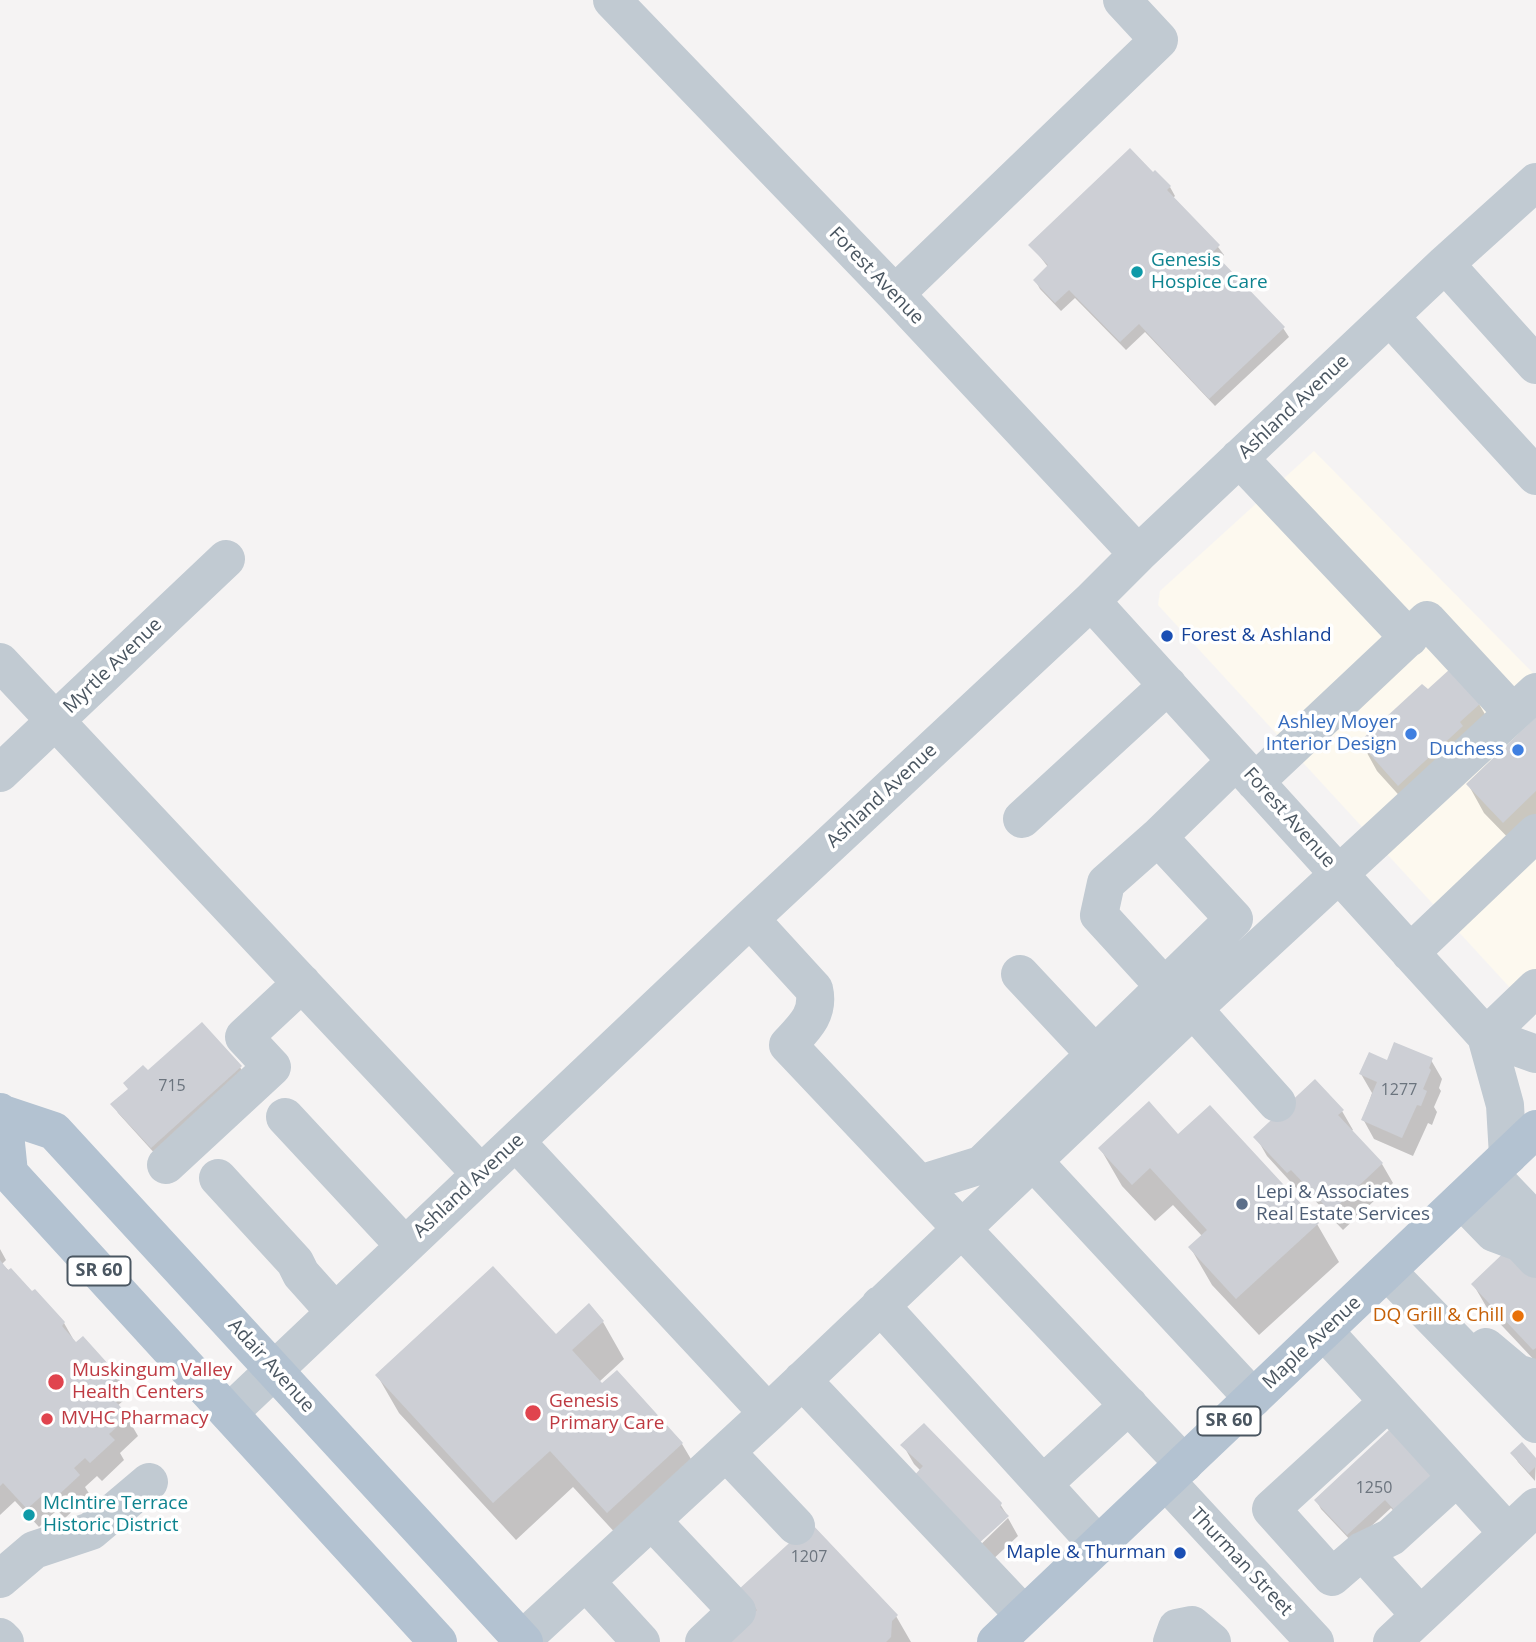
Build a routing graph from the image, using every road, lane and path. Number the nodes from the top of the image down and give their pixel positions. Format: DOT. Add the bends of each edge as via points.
graph roads {
  1 [pos="1122,0"];
  2 [pos="633,7"];
  3 [pos="1536,182"];
  4 [pos="1445,264"];
  5 [pos="895,294"];
  6 [pos="1390,317"];
  7 [pos="1536,365"];
  8 [pos="1239,458"];
  9 [pos="1536,476"];
  10 [pos="1138,554"];
  11 [pos="226,559"];
  12 [pos="1091,601"];
  13 [pos="1409,638"];
  14 [pos="0,662"];
  15 [pos="1168,685"];
  16 [pos="1525,703"];
  17 [pos="56,720"];
  18 [pos="1246,771"];
  19 [pos="0,773"];
  20 [pos="1023,818"];
  21 [pos="1536,833"];
  22 [pos="1157,837"];
  23 [pos="1339,874"];
  24 [pos="750,919"];
  25 [pos="1410,953"];
  26 [pos="1020,974"];
  27 [pos="302,983"];
  28 [pos="1536,988"];
  29 [pos="1179,998"];
  30 [pos="1486,1036"];
  31 [pos="1095,1054"];
  32 [pos="1536,1054"];
  33 [pos="1277,1103"];
  34 [pos="1,1114"];
  35 [pos="285,1117"];
  36 [pos="1536,1129"];
  37 [pos="516,1142"];
  38 [pos="1034,1160"];
  39 [pos="166,1165"];
  40 [pos="1499,1165"];
  41 [pos="481,1174"];
  42 [pos="218,1178"];
  43 [pos="920,1184"];
  44 [pos="1462,1200"];
  45 [pos="1536,1222"];
  46 [pos="963,1228"];
  47 [pos="405,1246"];
  48 [pos="1536,1259"];
  49 [pos="1387,1271"];
  50 [pos="880,1305"];
  51 [pos="335,1312"];
  52 [pos="1324,1331"];
  53 [pos="1454,1340"];
  54 [pos="275,1370"];
  55 [pos="1536,1379"];
  56 [pos="802,1380"];
  57 [pos="1253,1398"];
  58 [pos="1388,1402"];
  59 [pos="1129,1405"];
  60 [pos="229,1413"];
  61 [pos="768,1413"];
  62 [pos="1536,1424"];
  63 [pos="726,1452"];
  64 [pos="1175,1472"];
  65 [pos="1457,1477"];
  66 [pos="149,1482"];
  67 [pos="1043,1484"];
  68 [pos="1536,1507"];
  69 [pos="652,1521"];
  70 [pos="796,1526"];
  71 [pos="1508,1533"];
  72 [pos="1098,1545"];
  73 [pos="1303,1545"];
  74 [pos="1362,1551"];
  75 [pos="0,1579"];
  76 [pos="586,1582"];
  77 [pos="1261,1583"];
  78 [pos="1420,1615"];
  79 [pos="1005,1634"];
  80 [pos="0,1637"];
  81 [pos="434,1641"];
  82 [pos="523,1641"];
  83 [pos="5,1642"];
  84 [pos="641,1642"];
  85 [pos="704,1642"];
  86 [pos="1172,1642"];
  87 [pos="1212,1642"];
  88 [pos="1315,1642"];
  89 [pos="1392,1642"];
  1 -- 5 [label="street" via="1159,40"];
  2 -- 5 [label="street, Forest Avenue"];
  3 -- 4 [label="street, Ashland Avenue"];
  4 -- 6 [label="street, Ashland Avenue"];
  4 -- 7 [label="street"];
  5 -- 10 [label="street, Forest Avenue"];
  6 -- 8 [label="street, Ashland Avenue"];
  6 -- 9 [label="street"];
  8 -- 10 [label="street, Ashland Avenue"];
  8 -- 13 [label="street"];
  10 -- 12 [label="street, Ashland Avenue"];
  11 -- 17 [label="street, Myrtle Avenue"];
  12 -- 15 [label="street, Forest Avenue"];
  12 -- 24 [label="street, Ashland Avenue"];
  13 -- 16 [label="street" via="1427,620"];
  13 -- 18 [label="street"];
  14 -- 17 [label="street"];
  15 -- 18 [label="street, Forest Avenue"];
  15 -- 20 [label="street"];
  16 -- 23 [label="street"];
  17 -- 19 [label="street, Myrtle Avenue"];
  17 -- 27 [label="street"];
  18 -- 22 [label="street"];
  18 -- 23 [label="street, Forest Avenue"];
  21 -- 25 [label="street"];
  22 -- 29 [label="street" via="1234,919"];
  22 -- 29 [label="street" via="1106,883 1098,915"];
  23 -- 25 [label="street, Forest Avenue"];
  23 -- 29 [label="street"];
  24 -- 37 [label="street, Ashland Avenue"];
  24 -- 43 [label="street, Thurman Street" via="814,989 817,1000 809,1023 788,1045"];
  25 -- 30 [label="street, Forest Avenue"];
  26 -- 31 [label="street"];
  27 -- 39 [label="street" via="244,1037 272,1067"];
  27 -- 41 [label="street"];
  28 -- 30 [label="street"];
  29 -- 31 [label="street"];
  29 -- 33 [label="street"];
  29 -- 38 [label="street"];
  30 -- 32 [label="street, Forest Avenue"];
  30 -- 40 [label="street, Forest Avenue" via="1505,1105"];
  31 -- 43 [label="street" via="981,1165"];
  34 -- 54 [label="main road, Adair Avenue" via="54,1131"];
  34 -- 60 [label="main road, Adair Avenue / SR 60" via="9,1173"];
  35 -- 47 [label="street"];
  36 -- 40 [label="main road, Maple Avenue / SR 60"];
  37 -- 41 [label="street, Ashland Avenue"];
  37 -- 61 [label="street"];
  38 -- 46 [label="street"];
  38 -- 57 [label="street"];
  40 -- 44 [label="main road, Maple Avenue / SR 60"];
  40 -- 45 [label="street"];
  41 -- 47 [label="street, Ashland Avenue"];
  42 -- 51 [label="street"];
  43 -- 46 [label="street, Thurman Street"];
  44 -- 48 [label="street" via="1494,1233 1521,1243"];
  44 -- 49 [label="main road, Maple Avenue / SR 60"];
  46 -- 50 [label="street"];
  46 -- 59 [label="street, Thurman Street"];
  47 -- 51 [label="street, Ashland Avenue"];
  49 -- 52 [label="main road, Maple Avenue / SR 60"];
  49 -- 53 [label="street"];
  50 -- 56 [label="street"];
  50 -- 67 [label="street"];
  51 -- 54 [label="street, Ashland Avenue"];
  52 -- 57 [label="main road, Maple Avenue / SR 60"];
  52 -- 58 [label="street"];
  53 -- 55 [label="street" via="1487,1348 1517,1373"];
  53 -- 62 [label="street"];
  54 -- 60 [label="street, Ashland Avenue"];
  54 -- 82 [label="main road, Adair Avenue"];
  56 -- 61 [label="street"];
  56 -- 79 [label="street"];
  57 -- 64 [label="main road, Maple Avenue / SR 60"];
  58 -- 65 [label="street"];
  58 -- 73 [label="street" via="1271,1509"];
  59 -- 64 [label="street, Thurman Street"];
  59 -- 67 [label="street"];
  60 -- 81 [label="main road, Adair Avenue / SR 60"];
  61 -- 63 [label="street"];
  63 -- 69 [label="street"];
  63 -- 70 [label="street"];
  64 -- 72 [label="main road, Maple Avenue / SR 60"];
  64 -- 77 [label="street, Thurman Street"];
  65 -- 71 [label="street"];
  65 -- 74 [label="street" via="1391,1537"];
  66 -- 75 [label="street" via="91,1531 34,1550"];
  67 -- 72 [label="street"];
  68 -- 71 [label="street"];
  69 -- 76 [label="street"];
  69 -- 85 [label="street" via="737,1611"];
  71 -- 78 [label="street"];
  72 -- 79 [label="main road, Maple Avenue / SR 60"];
  73 -- 74 [label="street" via="1332,1577"];
  73 -- 77 [label="street"];
  74 -- 78 [label="street"];
  76 -- 82 [label="street"];
  76 -- 84 [label="street"];
  77 -- 88 [label="street, Thurman Street"];
  78 -- 89 [label="street"];
  80 -- 83 [label="street"];
  86 -- 87 [label="street" via="1177,1628 1192,1625"];
}
